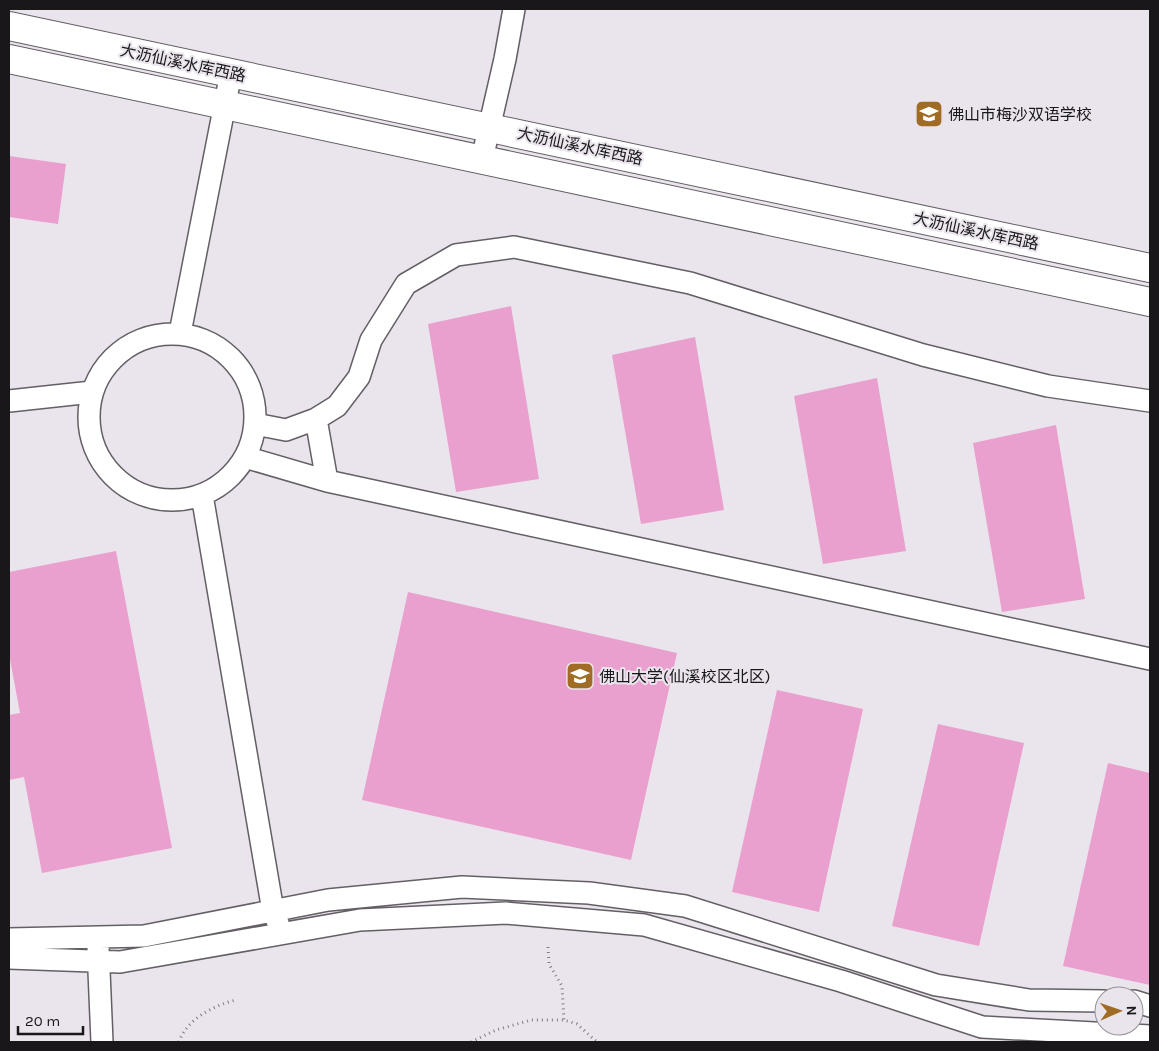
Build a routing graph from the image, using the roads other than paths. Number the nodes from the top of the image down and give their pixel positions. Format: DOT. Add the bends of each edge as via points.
graph roads {
  1 [pos="514,9"];
  2 [pos="9,26"];
  3 [pos="9,59"];
  4 [pos="230,73"];
  5 [pos="224,105"];
  6 [pos="489,127"];
  7 [pos="482,159"];
  8 [pos="1150,268"];
  9 [pos="1150,302"];
  10 [pos="180,334"];
  11 [pos="92,392"];
  12 [pos="9,401"];
  13 [pos="1150,401"];
  14 [pos="316,419"];
  15 [pos="255,424"];
  16 [pos="245,457"];
  17 [pos="327,481"];
  18 [pos="202,495"];
  19 [pos="1150,659"];
  20 [pos="273,910"];
  21 [pos="282,933"];
  22 [pos="98,936"];
  23 [pos="9,939"];
  24 [pos="9,958"];
  25 [pos="99,961"];
  26 [pos="1094,1001"];
  27 [pos="1150,1036"];
  28 [pos="102,1042"];
  1 -- 6 [label="street"];
  2 -- 4 [label="street, 大沥仙溪水库西路"];
  3 -- 5 [label="street"];
  4 -- 5 [label="street"];
  4 -- 6 [label="street, 大沥仙溪水库西路"];
  5 -- 7 [label="street"];
  5 -- 10 [label="street"];
  6 -- 7 [label="street"];
  6 -- 8 [label="street, 大沥仙溪水库西路"];
  7 -- 9 [label="street"];
  10 -- 11 [label="street" via="153,335 128,346 109,363"];
  10 -- 15 [label="street" via="206,340 229,355 246,378 255,404"];
  11 -- 12 [label="street"];
  11 -- 18 [label="street" via="92,439 103,463 122,483 146,496 174,500"];
  13 -- 14 [label="street" via="1048,386 923,355 690,283 514,247 456,255 406,284 371,340 360,377 337,406"];
  14 -- 15 [label="street" via="286,430"];
  14 -- 17 [label="street"];
  15 -- 16 [label="street"];
  16 -- 17 [label="street"];
  16 -- 18 [label="street" via="226,481"];
  17 -- 19 [label="street"];
  18 -- 20 [label="street"];
  20 -- 21 [label="street"];
  20 -- 22 [label="street" via="144,936"];
  20 -- 26 [label="street" via="328,900 462,887 589,893 684,906 936,985 1029,1000"];
  21 -- 25 [label="street" via="120,962"];
  21 -- 27 [label="street" via="360,920 506,913 644,925 841,981 982,1026"];
  22 -- 23 [label="street"];
  22 -- 25 [label="street"];
  24 -- 25 [label="street"];
  25 -- 28 [label="street"];
}
